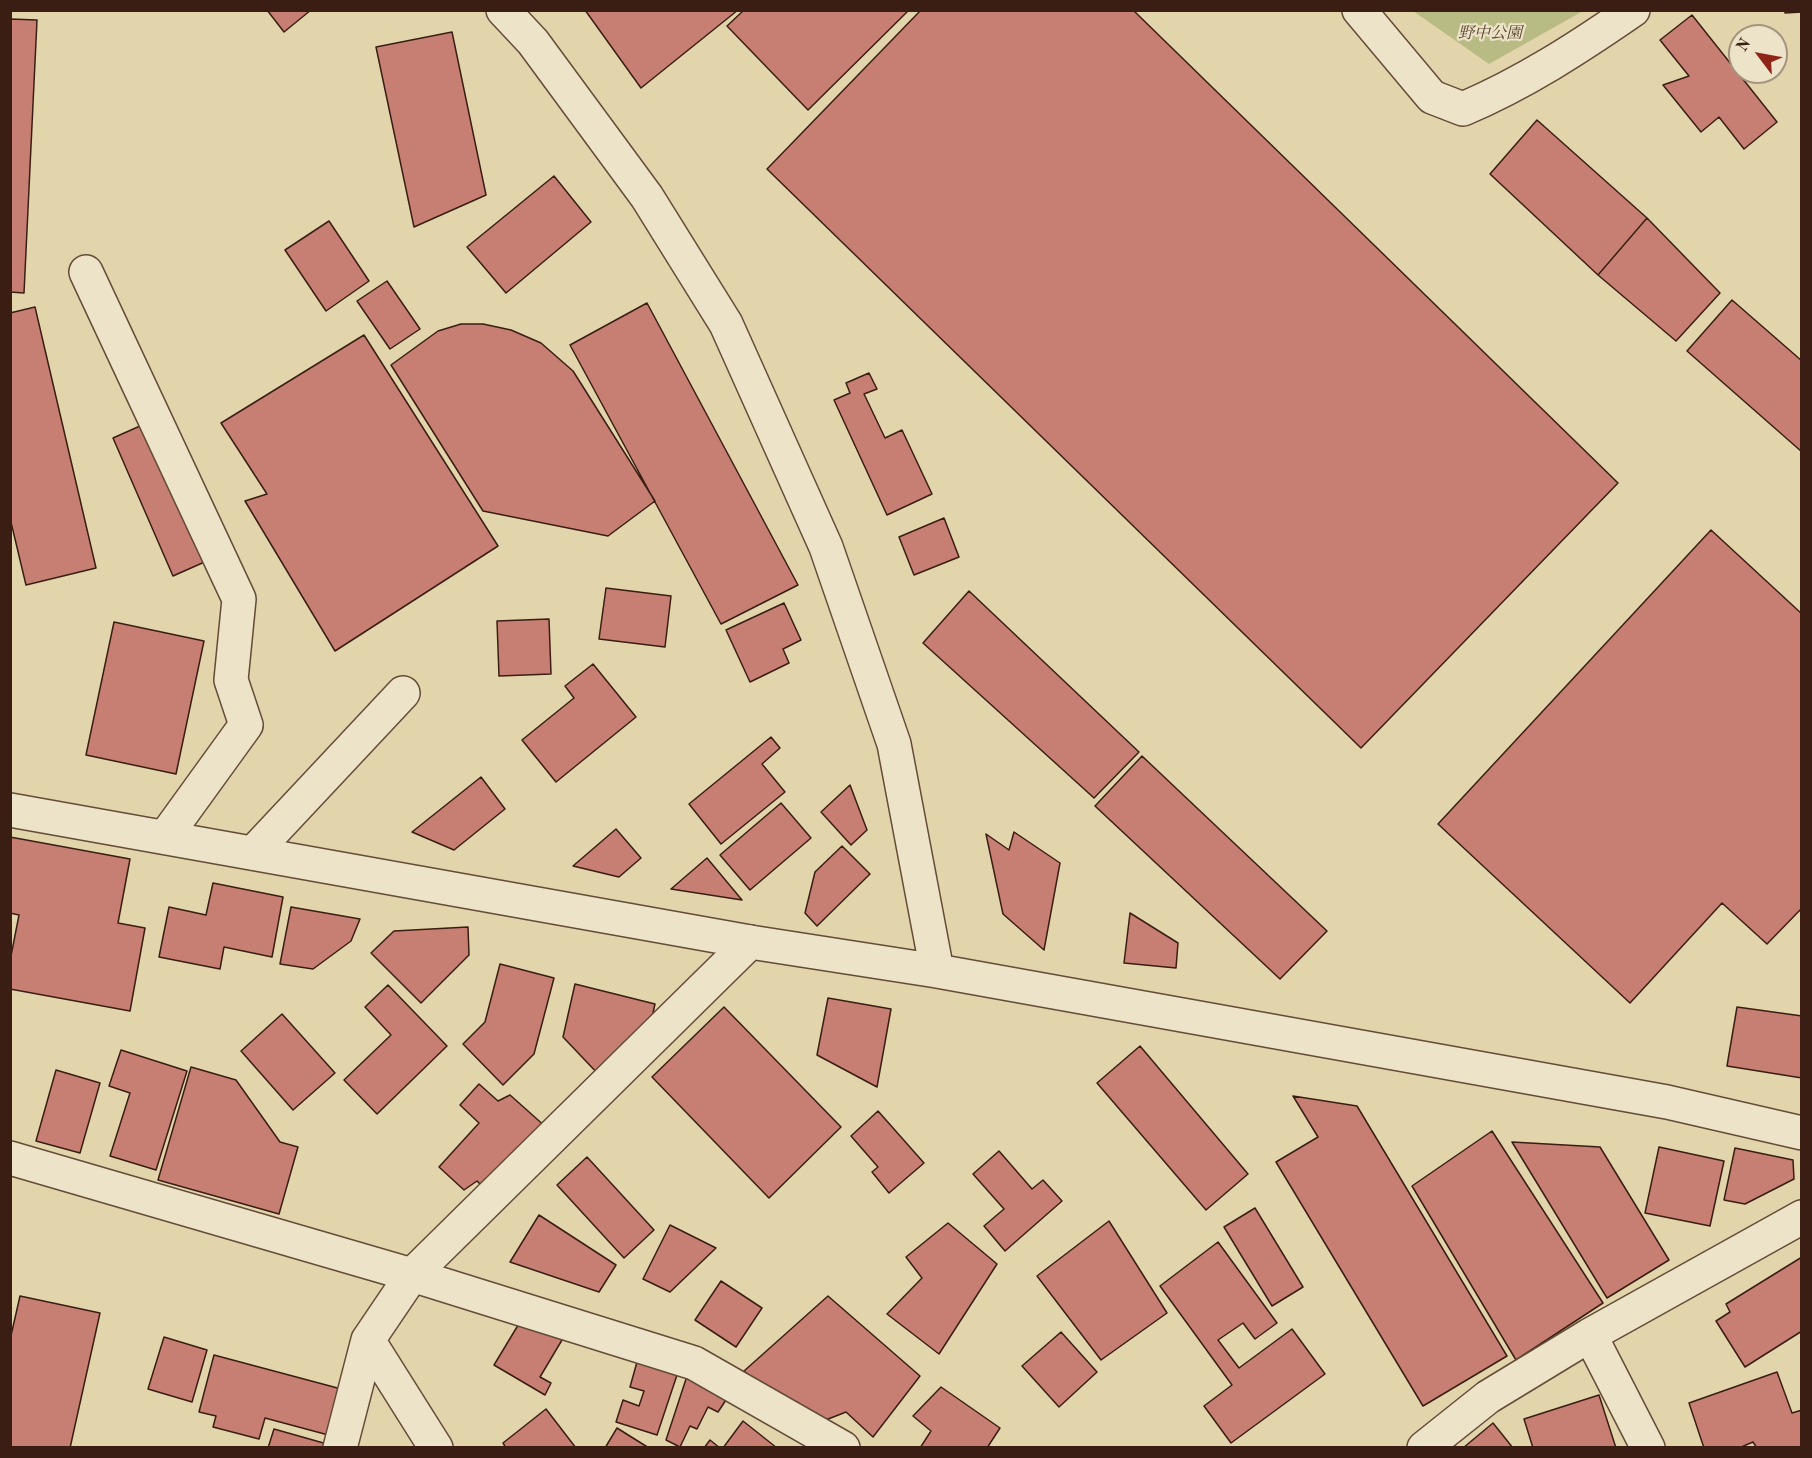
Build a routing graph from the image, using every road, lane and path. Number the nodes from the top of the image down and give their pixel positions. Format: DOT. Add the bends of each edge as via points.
graph roads {
  1 [pos="503,10"];
  2 [pos="1359,10"];
  3 [pos="1633,10"];
  4 [pos="86,272"];
  5 [pos="403,693"];
  6 [pos="10,810"];
  7 [pos="165,837"];
  8 [pos="254,853"];
  9 [pos="750,942"];
  10 [pos="937,971"];
  11 [pos="1802,1133"];
  12 [pos="10,1158"];
  13 [pos="1802,1217"];
  14 [pos="412,1275"];
  15 [pos="1590,1335"];
  16 [pos="368,1340"];
  17 [pos="340,1448"];
  18 [pos="436,1448"];
  19 [pos="843,1448"];
  20 [pos="1424,1448"];
  21 [pos="1648,1448"];
  1 -- 10 [label="street" via="533,42 647,197 726,324 826,547 894,744"];
  2 -- 3 [label="street" via="1432,97 1463,109 1498,95 1568,55"];
  4 -- 7 [label="street" via="239,599 231,680 246,725"];
  5 -- 8 [label="street"];
  6 -- 7 [label="street"];
  7 -- 8 [label="street"];
  8 -- 9 [label="street"];
  9 -- 10 [label="street"];
  9 -- 14 [label="street"];
  10 -- 11 [label="street" via="1667,1102"];
  12 -- 14 [label="street"];
  13 -- 15 [label="street"];
  14 -- 16 [label="street"];
  14 -- 19 [label="street" via="694,1363"];
  15 -- 20 [label="street" via="1488,1396"];
  15 -- 21 [label="street"];
  16 -- 17 [label="street"];
  16 -- 18 [label="street"];
}
